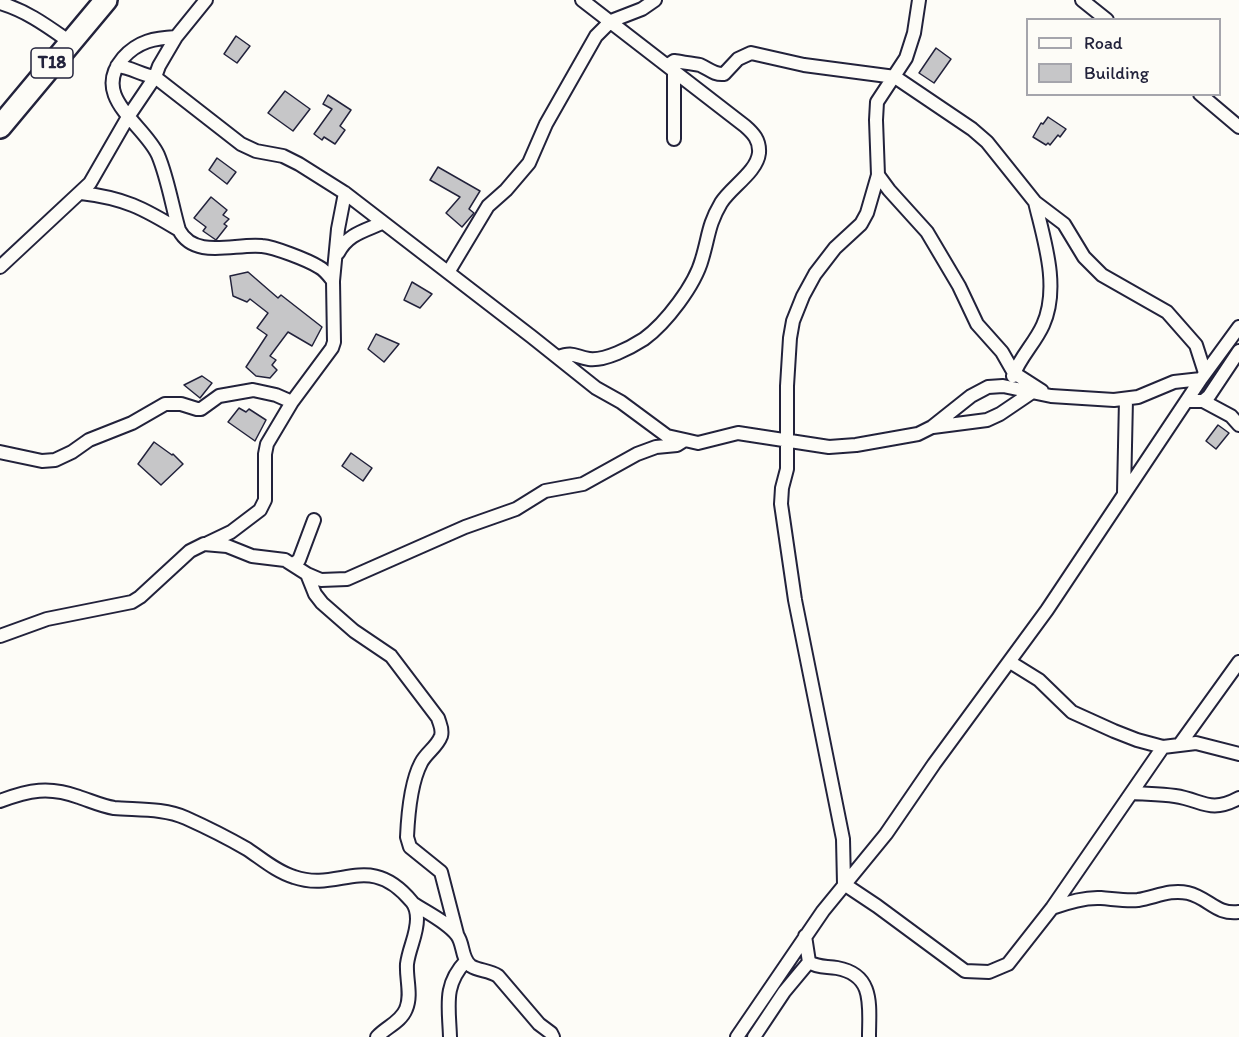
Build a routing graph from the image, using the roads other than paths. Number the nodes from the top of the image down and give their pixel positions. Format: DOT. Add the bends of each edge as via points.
graph roads {
  1 [pos="106,0"];
  2 [pos="206,0"];
  3 [pos="582,0"];
  4 [pos="656,0"];
  5 [pos="919,0"];
  6 [pos="1082,0"];
  7 [pos="0,3"];
  8 [pos="1104,18"];
  9 [pos="611,21"];
  10 [pos="176,37"];
  11 [pos="70,42"];
  12 [pos="117,66"];
  13 [pos="671,68"];
  14 [pos="895,77"];
  15 [pos="155,78"];
  16 [pos="1202,96"];
  17 [pos="128,117"];
  18 [pos="0,127"];
  19 [pos="1239,127"];
  20 [pos="674,139"];
  21 [pos="878,175"];
  22 [pos="81,193"];
  23 [pos="345,193"];
  24 [pos="1035,202"];
  25 [pos="382,223"];
  26 [pos="179,230"];
  27 [pos="336,256"];
  28 [pos="317,266"];
  29 [pos="0,267"];
  30 [pos="450,273"];
  31 [pos="333,280"];
  32 [pos="1239,327"];
  33 [pos="1196,345"];
  34 [pos="1239,351"];
  35 [pos="1221,352"];
  36 [pos="558,357"];
  37 [pos="1235,362"];
  38 [pos="1014,373"];
  39 [pos="1203,376"];
  40 [pos="1010,387"];
  41 [pos="1031,393"];
  42 [pos="1051,396"];
  43 [pos="1126,399"];
  44 [pos="1188,401"];
  45 [pos="1203,401"];
  46 [pos="292,402"];
  47 [pos="1239,425"];
  48 [pos="932,427"];
  49 [pos="685,440"];
  50 [pos="787,441"];
  51 [pos="0,452"];
  52 [pos="1124,493"];
  53 [pos="314,520"];
  54 [pos="204,544"];
  55 [pos="293,564"];
  56 [pos="307,574"];
  57 [pos="0,636"];
  58 [pos="1010,662"];
  59 [pos="1239,662"];
  60 [pos="1180,744"];
  61 [pos="1163,747"];
  62 [pos="1235,752"];
  63 [pos="1239,762"];
  64 [pos="1133,793"];
  65 [pos="1239,798"];
  66 [pos="0,801"];
  67 [pos="844,884"];
  68 [pos="414,904"];
  69 [pos="1052,908"];
  70 [pos="1239,912"];
  71 [pos="457,934"];
  72 [pos="805,936"];
  73 [pos="466,961"];
  74 [pos="809,962"];
  75 [pos="377,1037"];
  76 [pos="450,1037"];
  77 [pos="553,1037"];
  78 [pos="737,1037"];
  79 [pos="754,1037"];
  80 [pos="869,1037"];
  1 -- 11 [label="highway, T18"];
  2 -- 10 [label="street"];
  3 -- 9 [label="street"];
  4 -- 9 [label="street"];
  5 -- 14 [label="street" via="910,46"];
  6 -- 8 [label="street"];
  7 -- 11 [label="street" via="34,16"];
  9 -- 13 [label="street"];
  9 -- 30 [label="street" via="588,48 546,124 530,163 488,206"];
  10 -- 12 [label="street" via="146,41 124,56"];
  10 -- 15 [label="street"];
  11 -- 18 [label="highway, T18"];
  12 -- 15 [label="street"];
  12 -- 17 [label="street" via="113,75 114,96"];
  13 -- 14 [label="street" via="674,62 696,64 724,75 738,59 751,53 804,65"];
  13 -- 20 [label="street"];
  13 -- 36 [label="street" via="754,134 759,155 717,210 690,287 659,325 644,339 604,357 586,359 571,353"];
  14 -- 21 [label="street" via="877,102"];
  14 -- 24 [label="street" via="972,129"];
  15 -- 17 [label="street"];
  15 -- 23 [label="street" via="241,144 283,156"];
  16 -- 19 [label="street"];
  17 -- 22 [label="street" via="97,174"];
  17 -- 26 [label="street" via="157,154"];
  21 -- 38 [label="street" via="927,232 977,324 1002,352"];
  21 -- 50 [label="street" via="861,224 830,254 798,306 790,338"];
  22 -- 26 [label="street" via="128,202"];
  22 -- 29 [label="street"];
  23 -- 25 [label="street"];
  23 -- 27 [label="street"];
  24 -- 33 [label="street" via="1064,224 1092,266 1167,312"];
  24 -- 38 [label="street" via="1047,257 1050,299 1044,324"];
  25 -- 27 [label="street" via="346,240"];
  25 -- 30 [label="street"];
  26 -- 28 [label="street" via="192,245 265,246"];
  27 -- 28 [label="street"];
  27 -- 31 [label="street"];
  28 -- 31 [label="street"];
  30 -- 36 [label="street"];
  31 -- 46 [label="street" via="332,348"];
  32 -- 35 [label="street"];
  33 -- 35 [label="street"];
  33 -- 39 [label="street"];
  34 -- 37 [label="street"];
  35 -- 39 [label="street"];
  36 -- 49 [label="street" via="667,436"];
  37 -- 45 [label="street"];
  38 -- 40 [label="street"];
  38 -- 42 [label="street"];
  39 -- 43 [label="street"];
  39 -- 44 [label="street"];
  40 -- 41 [label="street"];
  40 -- 48 [label="street" via="981,390"];
  41 -- 42 [label="street"];
  41 -- 48 [label="street" via="987,420"];
  42 -- 43 [label="street"];
  43 -- 52 [label="street"];
  44 -- 45 [label="street"];
  44 -- 52 [label="street"];
  45 -- 47 [label="street" via="1231,416"];
  46 -- 51 [label="street" via="253,390 219,396 197,410 165,404 55,460"];
  46 -- 54 [label="street" via="267,444 265,500 260,510 231,532"];
  48 -- 50 [label="street" via="907,437 856,445 829,447"];
  49 -- 50 [label="street" via="698,443 738,433"];
  49 -- 56 [label="street" via="637,454 583,483 545,491 516,509 465,527 359,575 321,580"];
  50 -- 67 [label="street" via="782,504 795,600 843,839"];
  52 -- 58 [label="street"];
  53 -- 55 [label="street" via="299,560"];
  54 -- 55 [label="street"];
  54 -- 57 [label="street" via="190,551 132,602 47,620"];
  55 -- 56 [label="street"];
  56 -- 71 [label="street" via="315,594 336,617 398,664 442,727 437,744 417,773 407,837 410,847 441,872"];
  58 -- 61 [label="street" via="1039,680 1072,712"];
  58 -- 67 [label="street" via="886,834"];
  59 -- 60 [label="street"];
  60 -- 61 [label="street"];
  60 -- 62 [label="street" via="1196,743"];
  61 -- 64 [label="street"];
  62 -- 63 [label="street"];
  64 -- 65 [label="street" via="1177,796 1209,806"];
  64 -- 69 [label="street"];
  66 -- 68 [label="street" via="24,792 63,791 112,807 184,817 296,878 366,874 390,883"];
  67 -- 69 [label="street" via="965,971 989,972 1008,964"];
  67 -- 72 [label="street"];
  68 -- 71 [label="street"];
  68 -- 75 [label="street" via="417,918 408,961 408,1001 402,1017"];
  69 -- 70 [label="street" via="1087,898 1130,901 1179,892 1199,897 1225,913"];
  71 -- 73 [label="street"];
  72 -- 74 [label="street"];
  72 -- 78 [label="street"];
  73 -- 76 [label="street" via="456,971 449,991"];
  73 -- 77 [label="street" via="498,976"];
  74 -- 79 [label="street"];
  74 -- 80 [label="street" via="848,971 862,980 867,987"];
}
